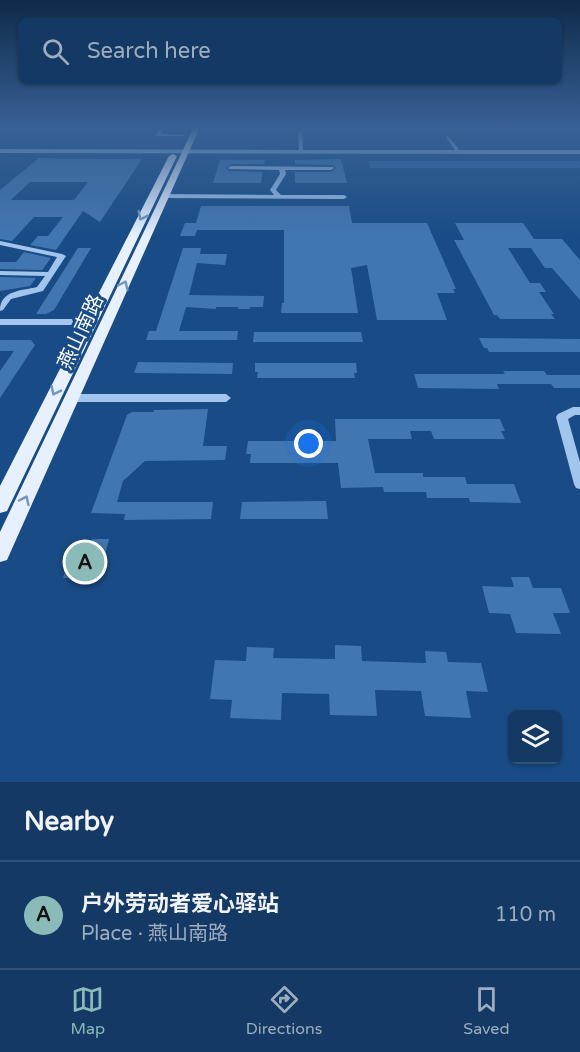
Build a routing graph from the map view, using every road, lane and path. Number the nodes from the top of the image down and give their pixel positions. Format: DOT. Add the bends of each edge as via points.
graph roads {
  1 [pos="174,163"];
  2 [pos="231,168"];
  3 [pos="282,168"];
  4 [pos="331,168"];
  5 [pos="159,196"];
  6 [pos="280,197"];
  7 [pos="344,197"];
  8 [pos="132,237"];
  9 [pos="146,237"];
  10 [pos="0,243"];
  11 [pos="0,273"];
  12 [pos="50,273"];
  13 [pos="4,297"];
  14 [pos="0,308"];
  15 [pos="0,322"];
  16 [pos="89,322"];
  17 [pos="108,322"];
  18 [pos="73,398"];
  19 [pos="226,399"];
  20 [pos="580,411"];
  21 [pos="580,484"];
  22 [pos="0,505"];
  23 [pos="5,531"];
  24 [pos="0,553"];
  1 -- 5 [label="main road, 燕山南路"];
  2 -- 3 [label="street"];
  3 -- 4 [label="street"];
  3 -- 6 [label="street" via="273,190"];
  5 -- 6 [label="street"];
  5 -- 8 [label="main road, 燕山南路, one-way"];
  5 -- 9 [label="main road, 燕山南路"];
  6 -- 7 [label="street"];
  8 -- 9 [label="main road"];
  8 -- 16 [label="main road, 燕山南路"];
  17 -- 9 [label="main road, 燕山南路, one-way"];
  10 -- 12 [label="street" via="62,256"];
  11 -- 12 [label="street"];
  12 -- 13 [label="street" via="40,289"];
  13 -- 14 [label="street"];
  15 -- 16 [label="street"];
  16 -- 17 [label="main road"];
  16 -- 22 [label="main road, 燕山南路, one-way"];
  17 -- 18 [label="main road, 燕山南路"];
  18 -- 19 [label="street"];
  23 -- 18 [label="main road, 燕山南路, one-way"];
  20 -- 21 [label="street" via="562,417"];
  23 -- 24 [label="main road, 燕山南路"];
}
